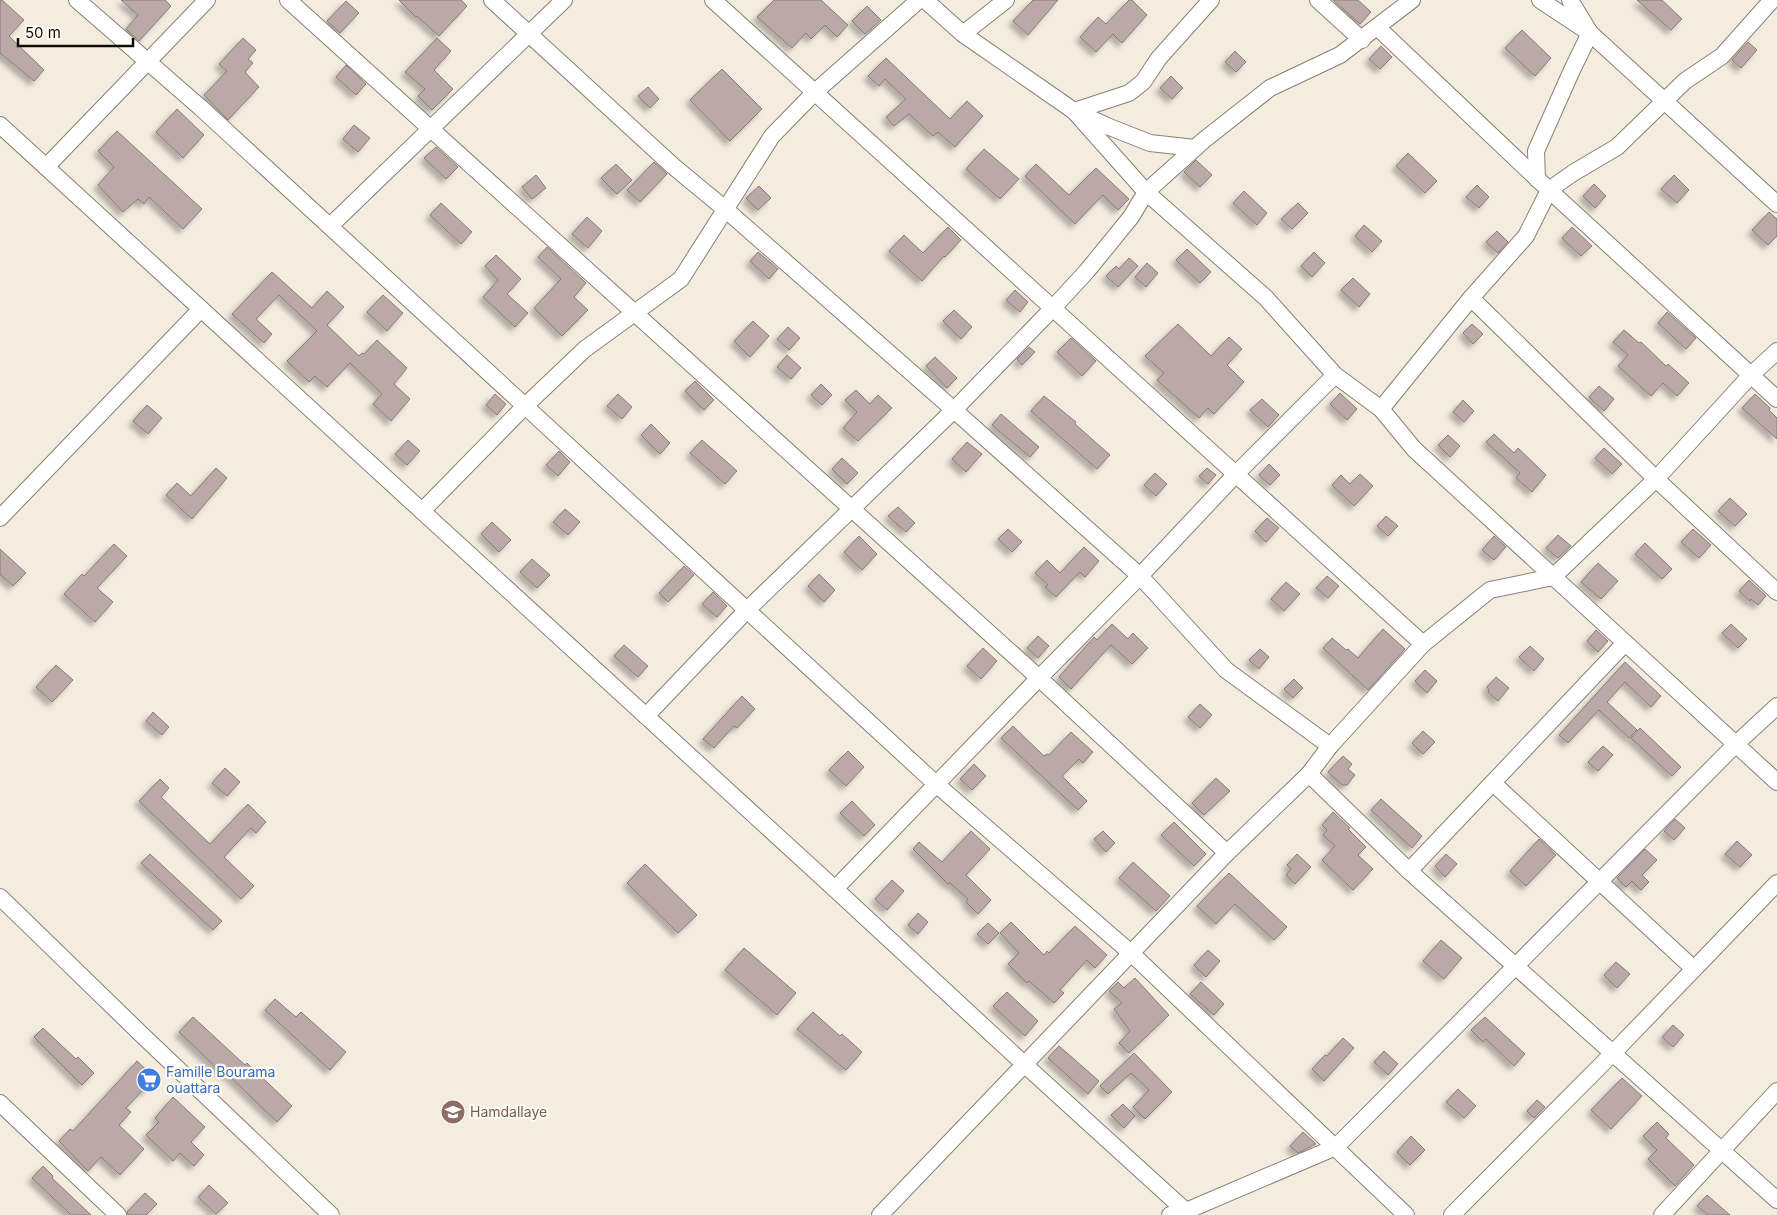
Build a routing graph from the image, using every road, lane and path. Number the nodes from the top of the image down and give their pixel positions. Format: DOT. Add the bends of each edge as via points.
graph roads {
  1 [pos="77,0"];
  2 [pos="207,0"];
  3 [pos="288,0"];
  4 [pos="492,0"];
  5 [pos="564,0"];
  6 [pos="713,0"];
  7 [pos="919,0"];
  8 [pos="925,0"];
  9 [pos="1006,0"];
  10 [pos="1211,0"];
  11 [pos="1318,0"];
  12 [pos="1412,0"];
  13 [pos="1540,0"];
  14 [pos="1570,0"];
  15 [pos="1771,3"];
  16 [pos="1377,27"];
  17 [pos="1590,33"];
  18 [pos="528,34"];
  19 [pos="963,34"];
  20 [pos="1362,40"];
  21 [pos="148,61"];
  22 [pos="815,92"];
  23 [pos="1665,101"];
  24 [pos="1074,111"];
  25 [pos="0,125"];
  26 [pos="430,130"];
  27 [pos="1195,148"];
  28 [pos="46,167"];
  29 [pos="1543,184"];
  30 [pos="1146,192"];
  31 [pos="1777,204"];
  32 [pos="725,209"];
  33 [pos="330,226"];
  34 [pos="1471,298"];
  35 [pos="1053,308"];
  36 [pos="201,309"];
  37 [pos="634,313"];
  38 [pos="1777,351"];
  39 [pos="1335,375"];
  40 [pos="1751,375"];
  41 [pos="1777,398"];
  42 [pos="525,406"];
  43 [pos="1381,409"];
  44 [pos="954,410"];
  45 [pos="1236,474"];
  46 [pos="1656,480"];
  47 [pos="851,509"];
  48 [pos="422,511"];
  49 [pos="0,518"];
  50 [pos="1140,576"];
  51 [pos="1553,577"];
  52 [pos="1777,592"];
  53 [pos="747,610"];
  54 [pos="1625,643"];
  55 [pos="1424,644"];
  56 [pos="1038,678"];
  57 [pos="1777,706"];
  58 [pos="646,716"];
  59 [pos="1736,744"];
  60 [pos="1330,746"];
  61 [pos="1309,774"];
  62 [pos="1777,782"];
  63 [pos="1493,783"];
  64 [pos="936,784"];
  65 [pos="1227,853"];
  66 [pos="1409,871"];
  67 [pos="1600,882"];
  68 [pos="1777,883"];
  69 [pos="834,889"];
  70 [pos="0,897"];
  71 [pos="1131,953"];
  72 [pos="1516,966"];
  73 [pos="1694,969"];
  74 [pos="1613,1054"];
  75 [pos="1024,1064"];
  76 [pos="1777,1092"];
  77 [pos="0,1103"];
  78 [pos="1336,1147"];
  79 [pos="1721,1150"];
  80 [pos="1777,1200"];
  81 [pos="1182,1214"];
  82 [pos="118,1215"];
  83 [pos="331,1215"];
  84 [pos="880,1215"];
  85 [pos="1406,1215"];
  86 [pos="1452,1215"];
  87 [pos="1662,1215"];
  1 -- 21 [label="street"];
  2 -- 21 [label="street"];
  3 -- 26 [label="street"];
  4 -- 18 [label="street"];
  5 -- 18 [label="street"];
  6 -- 22 [label="street"];
  7 -- 22 [label="street"];
  8 -- 19 [label="street"];
  9 -- 19 [label="street"];
  10 -- 24 [label="street" via="1159,58 1143,82 1129,94"];
  11 -- 20 [label="street"];
  12 -- 16 [label="street"];
  13 -- 17 [label="street"];
  14 -- 17 [label="street"];
  15 -- 23 [label="street" via="1722,56 1686,81"];
  16 -- 20 [label="street"];
  16 -- 29 [label="street"];
  17 -- 23 [label="street"];
  17 -- 29 [label="street" via="1536,152"];
  18 -- 26 [label="street"];
  18 -- 32 [label="street"];
  19 -- 24 [label="street"];
  20 -- 27 [label="street" via="1340,55 1270,88"];
  21 -- 28 [label="street"];
  21 -- 33 [label="street"];
  22 -- 32 [label="street" via="772,136"];
  22 -- 35 [label="street"];
  23 -- 29 [label="street" via="1617,147 1573,173"];
  23 -- 31 [label="street"];
  24 -- 27 [label="street" via="1150,143"];
  24 -- 30 [label="street"];
  25 -- 28 [label="street"];
  26 -- 33 [label="street"];
  26 -- 37 [label="street"];
  27 -- 30 [label="street"];
  28 -- 36 [label="street"];
  29 -- 34 [label="street" via="1526,236"];
  29 -- 40 [label="street"];
  30 -- 35 [label="street" via="1131,218"];
  30 -- 39 [label="street" via="1266,298"];
  32 -- 37 [label="street" via="681,279"];
  32 -- 44 [label="street"];
  33 -- 42 [label="street"];
  34 -- 43 [label="street"];
  34 -- 46 [label="street"];
  35 -- 44 [label="street"];
  35 -- 45 [label="street"];
  36 -- 48 [label="street"];
  36 -- 49 [label="street"];
  37 -- 42 [label="street" via="585,349"];
  37 -- 47 [label="street"];
  38 -- 40 [label="street"];
  39 -- 43 [label="street"];
  39 -- 45 [label="street"];
  40 -- 41 [label="street"];
  40 -- 46 [label="street"];
  42 -- 48 [label="street"];
  42 -- 53 [label="street"];
  43 -- 51 [label="street" via="1414,449"];
  44 -- 47 [label="street"];
  44 -- 50 [label="street"];
  45 -- 50 [label="street"];
  45 -- 55 [label="street"];
  46 -- 51 [label="street"];
  46 -- 52 [label="street"];
  47 -- 53 [label="street"];
  47 -- 56 [label="street"];
  48 -- 58 [label="street"];
  50 -- 56 [label="street"];
  50 -- 60 [label="street" via="1226,670"];
  51 -- 54 [label="street"];
  51 -- 55 [label="street" via="1490,590"];
  53 -- 58 [label="street"];
  53 -- 64 [label="street"];
  54 -- 59 [label="street"];
  54 -- 63 [label="street"];
  55 -- 60 [label="street"];
  56 -- 64 [label="street"];
  56 -- 65 [label="street"];
  57 -- 59 [label="street"];
  58 -- 69 [label="street"];
  59 -- 62 [label="street"];
  59 -- 67 [label="street"];
  60 -- 61 [label="street"];
  61 -- 65 [label="street"];
  61 -- 66 [label="street"];
  63 -- 66 [label="street"];
  63 -- 67 [label="street"];
  64 -- 69 [label="street"];
  64 -- 71 [label="street"];
  65 -- 71 [label="street"];
  66 -- 72 [label="street"];
  67 -- 72 [label="street"];
  67 -- 73 [label="street"];
  68 -- 73 [label="street"];
  69 -- 75 [label="street"];
  70 -- 83 [label="street"];
  71 -- 75 [label="street"];
  71 -- 78 [label="street"];
  72 -- 74 [label="street"];
  72 -- 78 [label="street"];
  73 -- 74 [label="street"];
  74 -- 79 [label="street"];
  74 -- 86 [label="street"];
  75 -- 81 [label="street"];
  75 -- 84 [label="street"];
  76 -- 79 [label="street"];
  77 -- 82 [label="street"];
  78 -- 81 [label="street"];
  78 -- 85 [label="street"];
  79 -- 80 [label="street"];
  79 -- 87 [label="street"];
}
